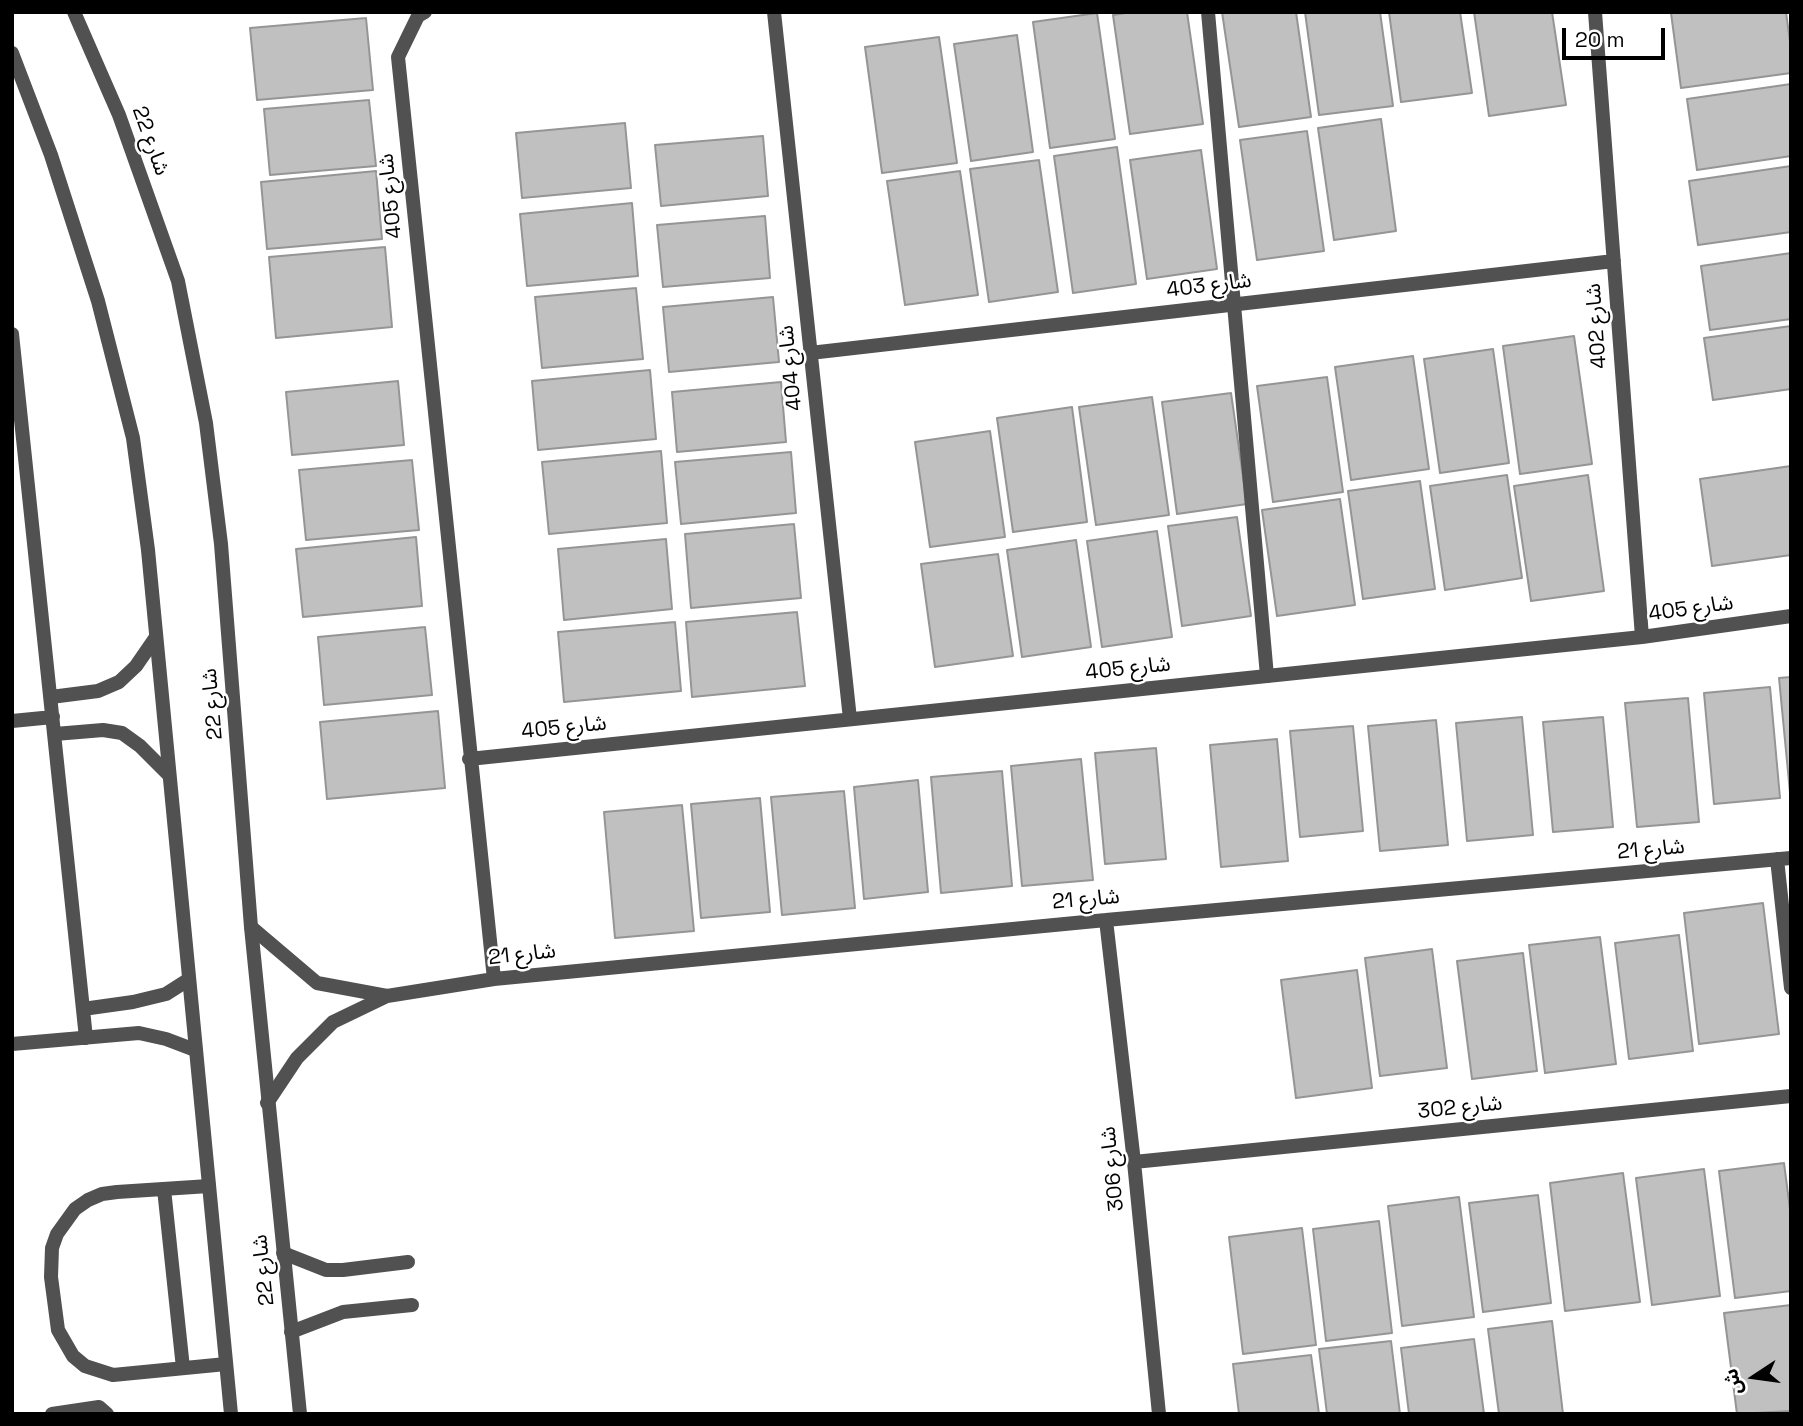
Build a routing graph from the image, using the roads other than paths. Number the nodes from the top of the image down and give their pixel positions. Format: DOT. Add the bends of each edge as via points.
graph roads {
  1 [pos="74,12"];
  2 [pos="425,12"];
  3 [pos="774,12"];
  4 [pos="1208,12"];
  5 [pos="1595,12"];
  6 [pos="12,53"];
  7 [pos="1614,261"];
  8 [pos="1234,304"];
  9 [pos="12,334"];
  10 [pos="810,353"];
  11 [pos="1791,615"];
  12 [pos="156,637"];
  13 [pos="1642,637"];
  14 [pos="1267,676"];
  15 [pos="51,697"];
  16 [pos="53,716"];
  17 [pos="850,719"];
  18 [pos="12,721"];
  19 [pos="55,734"];
  20 [pos="469,759"];
  21 [pos="169,775"];
  22 [pos="1784,859"];
  23 [pos="1106,919"];
  24 [pos="251,927"];
  25 [pos="494,979"];
  26 [pos="188,980"];
  27 [pos="1791,988"];
  28 [pos="387,996"];
  29 [pos="83,1009"];
  30 [pos="86,1038"];
  31 [pos="12,1044"];
  32 [pos="195,1050"];
  33 [pos="1791,1096"];
  34 [pos="267,1103"];
  35 [pos="1134,1162"];
  36 [pos="209,1186"];
  37 [pos="164,1189"];
  38 [pos="283,1253"];
  39 [pos="408,1262"];
  40 [pos="412,1306"];
  41 [pos="291,1332"];
  42 [pos="226,1364"];
  43 [pos="183,1368"];
  44 [pos="52,1414"];
  45 [pos="107,1414"];
  46 [pos="231,1414"];
  47 [pos="300,1414"];
  48 [pos="1159,1414"];
  1 -- 24 [label="street, شارع 22" via="119,115 178,281 206,423 221,544"];
  2 -- 20 [label="street, شارع 405" via="418,16 398,57"];
  3 -- 10 [label="street, شارع 404"];
  4 -- 8 [label="street"];
  5 -- 7 [label="street, شارع 402"];
  6 -- 12 [label="street" via="51,155 98,302 133,438"];
  7 -- 8 [label="street, شارع 403"];
  7 -- 13 [label="street, شارع 402"];
  8 -- 10 [label="street, شارع 403"];
  8 -- 14 [label="street"];
  9 -- 15 [label="street"];
  10 -- 17 [label="street, شارع 404"];
  11 -- 13 [label="street, شارع 405"];
  12 -- 15 [label="street" via="119,682 98,691"];
  12 -- 21 [label="street"];
  13 -- 14 [label="street, شارع 405"];
  14 -- 17 [label="street, شارع 405"];
  15 -- 16 [label="street"];
  16 -- 18 [label="street"];
  16 -- 19 [label="street"];
  17 -- 20 [label="street, شارع 405"];
  19 -- 21 [label="street" via="122,733"];
  19 -- 29 [label="street"];
  20 -- 25 [label="street, شارع 405"];
  21 -- 26 [label="street"];
  22 -- 23 [label="street, شارع 21"];
  22 -- 27 [label="street"];
  23 -- 25 [label="street, شارع 21"];
  23 -- 35 [label="street, شارع 306"];
  24 -- 28 [label="street, شارع 21" via="317,983"];
  24 -- 34 [label="street, شارع 22"];
  25 -- 28 [label="street, شارع 21"];
  26 -- 29 [label="street" via="166,995"];
  26 -- 32 [label="street"];
  28 -- 34 [label="street, شارع 21" via="333,1022 297,1058"];
  29 -- 30 [label="street"];
  30 -- 31 [label="street"];
  30 -- 32 [label="street" via="139,1033"];
  32 -- 36 [label="street"];
  33 -- 35 [label="street, شارع 302"];
  34 -- 38 [label="street, شارع 22"];
  35 -- 48 [label="street, شارع 306"];
  36 -- 37 [label="street"];
  36 -- 42 [label="street"];
  37 -- 43 [label="street"];
  37 -- 43 [label="street" via="102,1194 65,1220 52,1248 55,1315 73,1356 98,1372 113,1376"];
  38 -- 39 [label="street" via="326,1270"];
  38 -- 41 [label="street, شارع 22"];
  40 -- 41 [label="street" via="342,1312"];
  41 -- 47 [label="street, شارع 22"];
  42 -- 43 [label="street"];
  42 -- 46 [label="street"];
  44 -- 45 [label="street" via="99,1408"];
}
